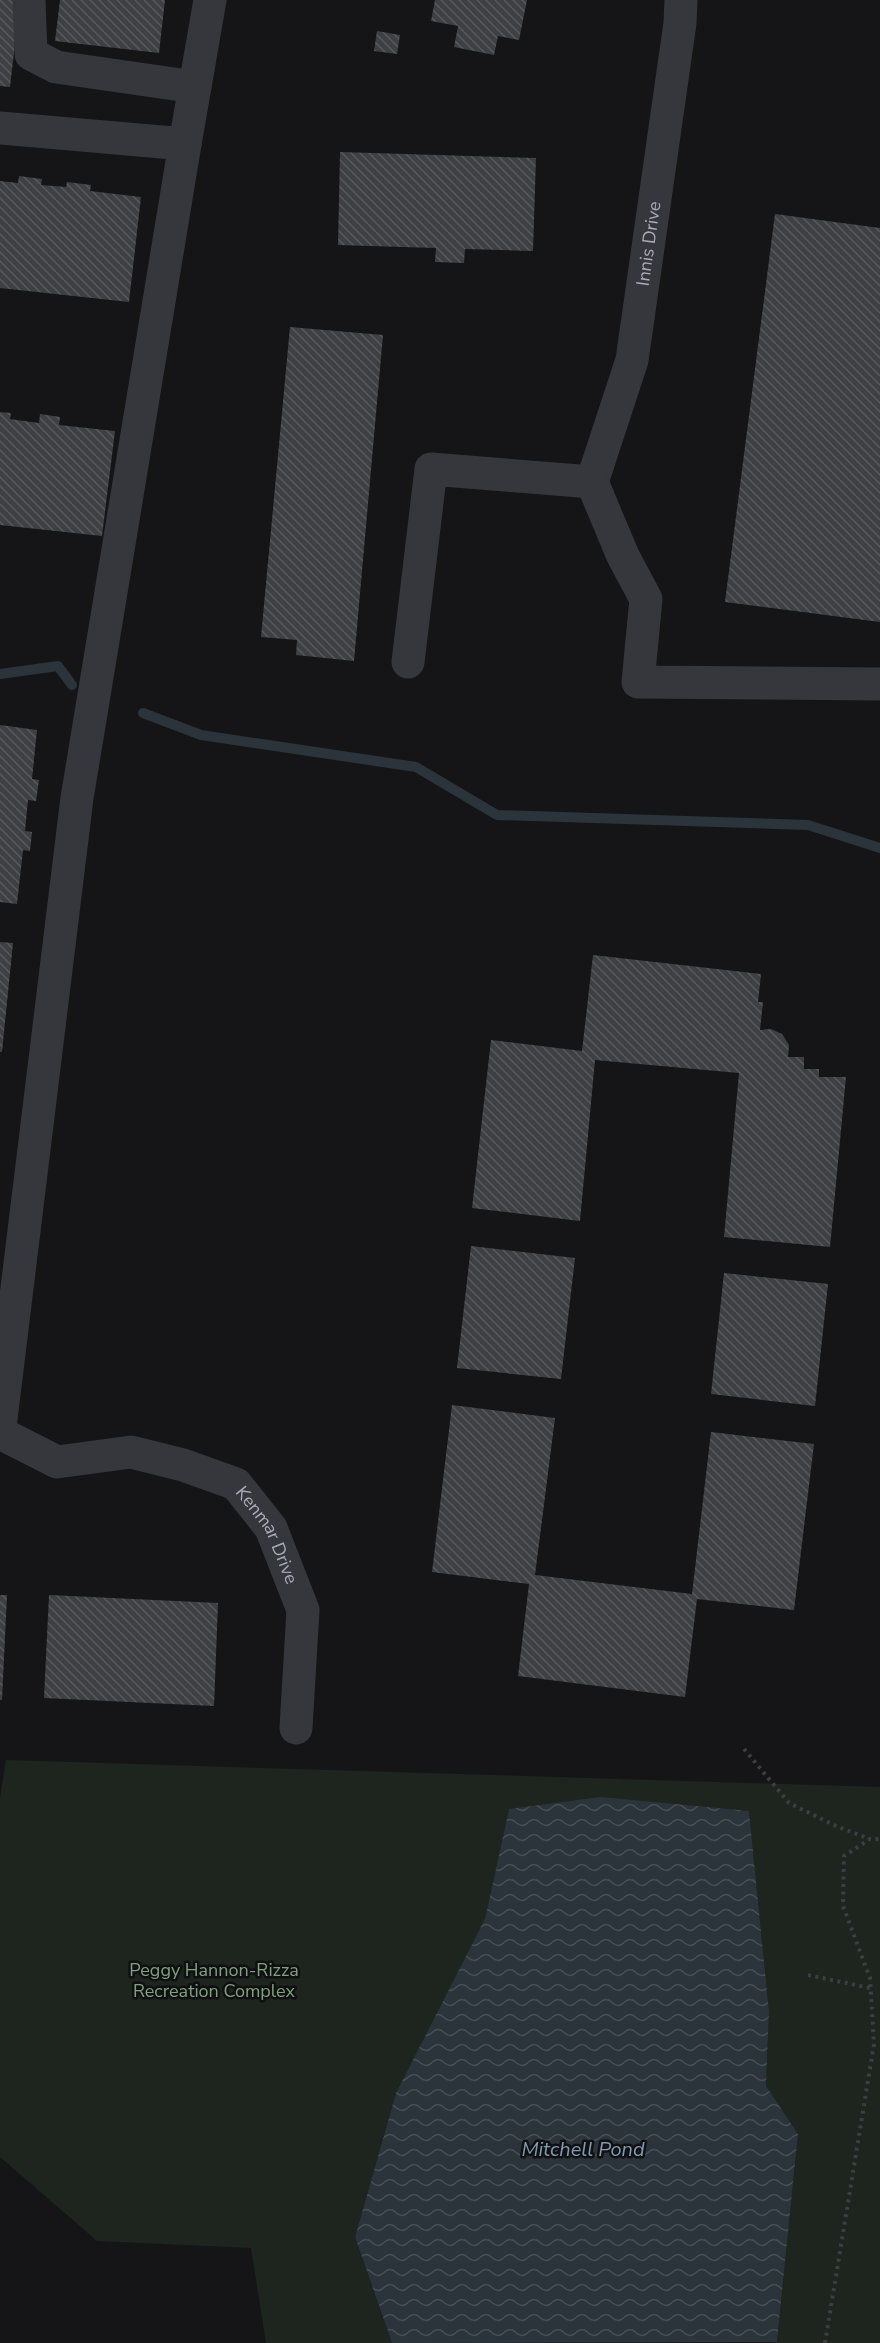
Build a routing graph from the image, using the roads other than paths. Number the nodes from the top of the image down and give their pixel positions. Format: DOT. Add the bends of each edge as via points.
graph roads {
  1 [pos="29,0"];
  2 [pos="210,0"];
  3 [pos="681,0"];
  4 [pos="195,87"];
  5 [pos="0,128"];
  6 [pos="185,144"];
  7 [pos="592,482"];
  8 [pos="408,662"];
  9 [pos="880,684"];
  10 [pos="0,1427"];
  11 [pos="0,1433"];
  12 [pos="296,1728"];
  1 -- 4 [label="street" via="31,54 56,67"];
  2 -- 4 [label="street"];
  3 -- 7 [label="street, Innis Drive" via="632,360"];
  4 -- 6 [label="street"];
  5 -- 6 [label="street"];
  6 -- 10 [label="street" via="77,798"];
  7 -- 8 [label="street" via="431,469"];
  7 -- 9 [label="street" via="646,599 639,682"];
  11 -- 12 [label="street, Kenmar Drive" via="57,1462 131,1452 236,1484 271,1528 303,1610"];
}
